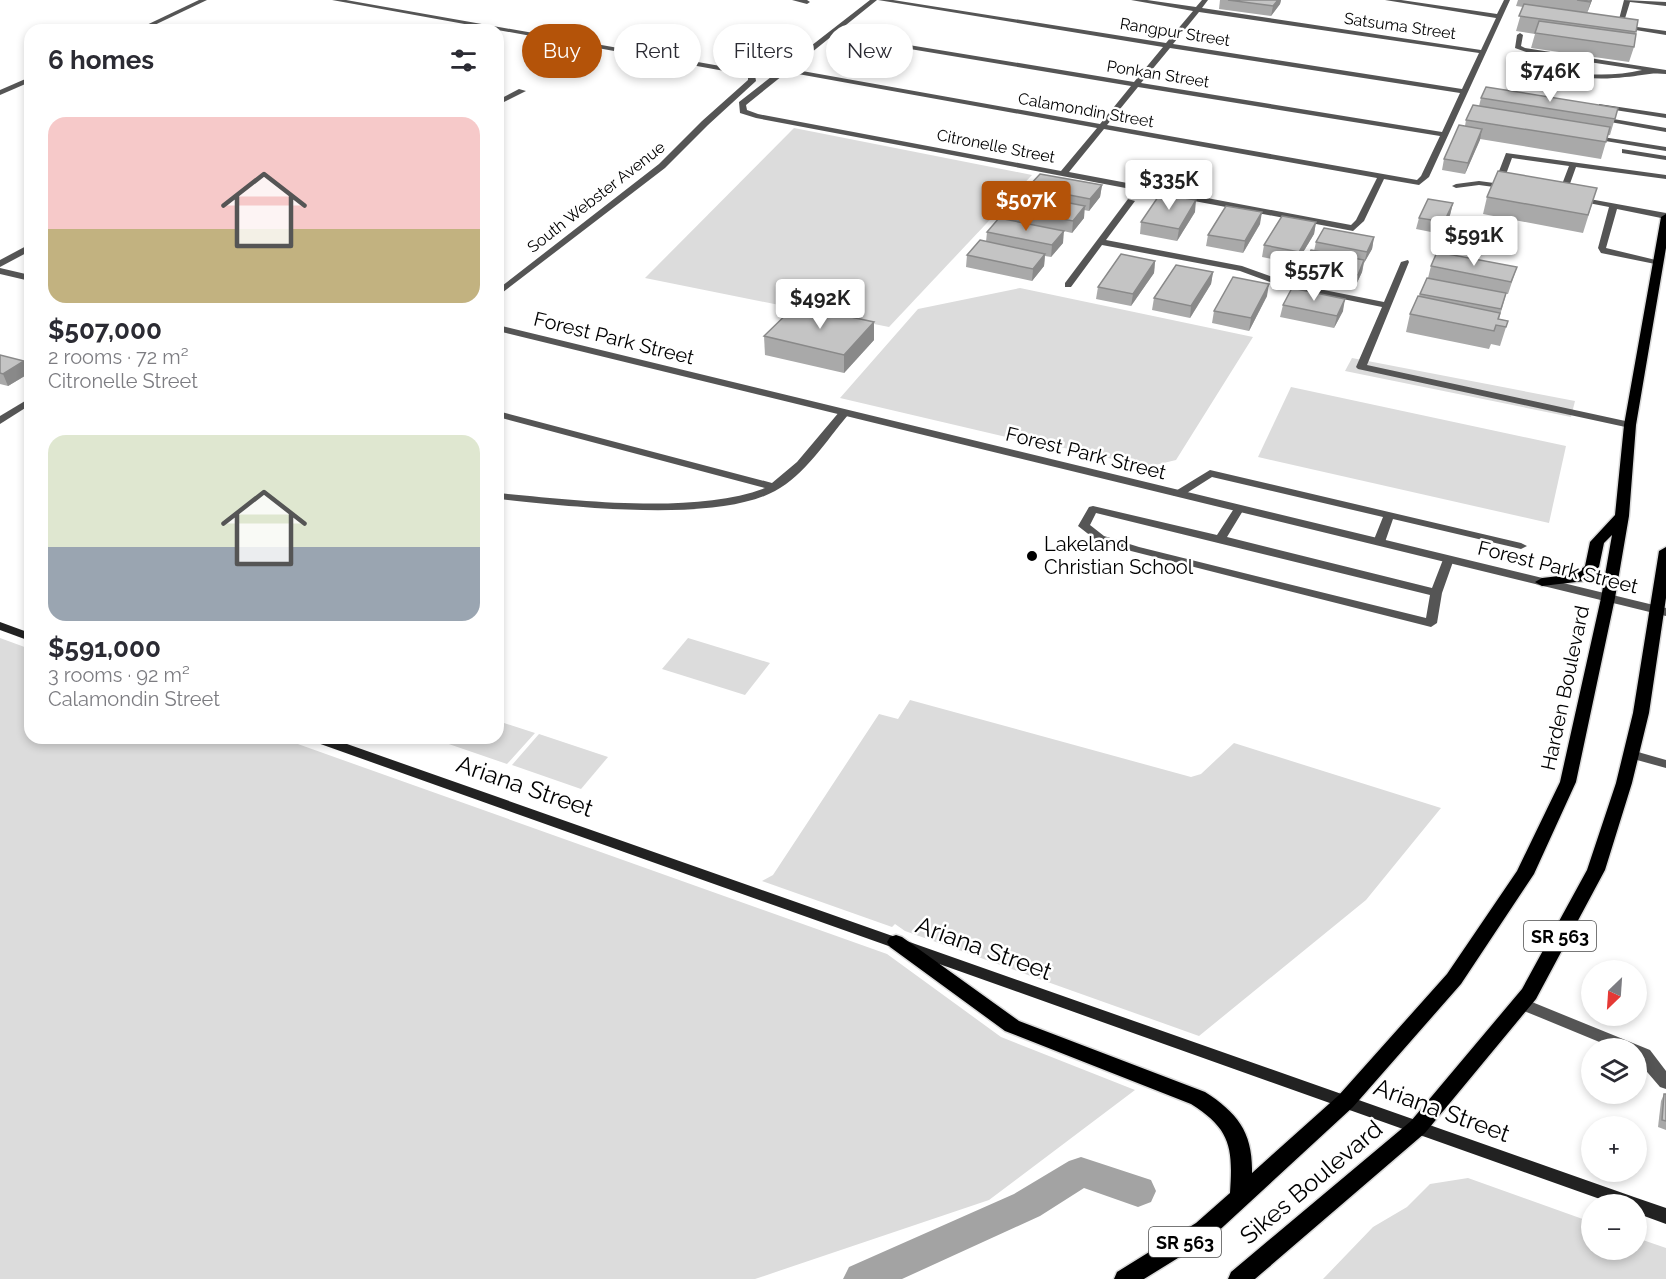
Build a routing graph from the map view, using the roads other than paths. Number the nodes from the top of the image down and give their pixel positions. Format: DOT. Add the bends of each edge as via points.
graph roads {
  1 [pos="204,0"];
  2 [pos="335,0"];
  3 [pos="795,0"];
  4 [pos="874,0"];
  5 [pos="881,0"];
  6 [pos="1134,0"];
  7 [pos="1205,0"];
  8 [pos="1388,0"];
  9 [pos="1507,0"];
  10 [pos="1629,0"];
  11 [pos="1655,1"];
  12 [pos="807,2"];
  13 [pos="1666,4"];
  14 [pos="1198,9"];
  15 [pos="1498,16"];
  16 [pos="152,24"];
  17 [pos="471,24"];
  18 [pos="844,24"];
  19 [pos="504,30"];
  20 [pos="1666,33"];
  21 [pos="1520,35"];
  22 [pos="826,38"];
  23 [pos="1168,45"];
  24 [pos="913,47"];
  25 [pos="814,48"];
  26 [pos="1533,51"];
  27 [pos="1483,52"];
  28 [pos="1653,70"];
  29 [pos="1666,72"];
  30 [pos="814,75"];
  31 [pos="776,78"];
  32 [pos="24,83"];
  33 [pos="1135,84"];
  34 [pos="522,91"];
  35 [pos="1465,92"];
  36 [pos="0,93"];
  37 [pos="504,100"];
  38 [pos="1596,105"];
  39 [pos="1588,116"];
  40 [pos="1666,116"];
  41 [pos="1100,126"];
  42 [pos="1666,130"];
  43 [pos="1445,135"];
  44 [pos="1587,135"];
  45 [pos="1626,147"];
  46 [pos="1666,149"];
  47 [pos="1666,158"];
  48 [pos="1573,165"];
  49 [pos="1622,170"];
  50 [pos="1063,174"];
  51 [pos="1381,177"];
  52 [pos="1666,177"];
  53 [pos="1456,186"];
  54 [pos="1543,186"];
  55 [pos="1550,194"];
  56 [pos="1131,201"];
  57 [pos="1613,207"];
  58 [pos="1666,217"];
  59 [pos="1100,242"];
  60 [pos="24,250"];
  61 [pos="1405,262"];
  62 [pos="1657,263"];
  63 [pos="0,264"];
  64 [pos="0,271"];
  65 [pos="24,277"];
  66 [pos="1068,285"];
  67 [pos="504,288"];
  68 [pos="1386,305"];
  69 [pos="504,329"];
  70 [pos="24,405"];
  71 [pos="844,413"];
  72 [pos="504,416"];
  73 [pos="0,421"];
  74 [pos="1630,425"];
  75 [pos="774,487"];
  76 [pos="1178,494"];
  77 [pos="504,496"];
  78 [pos="1239,509"];
  79 [pos="1389,515"];
  80 [pos="1622,516"];
  81 [pos="1220,539"];
  82 [pos="1379,542"];
  83 [pos="1521,546"];
  84 [pos="1666,550"];
  85 [pos="1448,559"];
  86 [pos="1542,582"];
  87 [pos="1436,593"];
  88 [pos="1608,598"];
  89 [pos="1662,611"];
  90 [pos="0,626"];
  91 [pos="24,635"];
  92 [pos="334,744"];
  93 [pos="1630,754"];
  94 [pos="1666,764"];
  95 [pos="896,942"];
  96 [pos="1522,1004"];
  97 [pos="1605,1038"];
  98 [pos="1647,1059"];
  99 [pos="1666,1082"];
  100 [pos="1346,1101"];
  101 [pos="1418,1127"];
  102 [pos="1604,1194"];
  103 [pos="1240,1197"];
  104 [pos="1647,1209"];
  105 [pos="1666,1216"];
  106 [pos="1125,1279"];
  107 [pos="1239,1279"];
  1 -- 16 [label="street"];
  2 -- 17 [label="street, South Webster Avenue"];
  3 -- 12 [label="street"];
  4 -- 18 [label="street"];
  5 -- 23 [label="street, Rangpur Street"];
  6 -- 14 [label="street, Satsuma Street"];
  7 -- 14 [label="street"];
  8 -- 15 [label="street"];
  9 -- 15 [label="street"];
  10 -- 11 [label="street"];
  10 -- 20 [label="street" via="1619,26"];
  11 -- 13 [label="street"];
  14 -- 23 [label="street"];
  14 -- 27 [label="street, Satsuma Street"];
  15 -- 27 [label="street"];
  19 -- 67 [label="street, South Webster Avenue" via="752,76 752,81 684,146"];
  21 -- 26 [label="street" via="1517,46"];
  22 -- 25 [label="street"];
  23 -- 33 [label="street"];
  23 -- 35 [label="street, Rangpur Street"];
  24 -- 33 [label="street, Ponkan Street"];
  26 -- 28 [label="street"];
  26 -- 28 [label="street" via="1531,57 1536,65 1573,72 1611,77"];
  27 -- 35 [label="street"];
  28 -- 29 [label="street"];
  30 -- 41 [label="street, Calamondin Street"];
  31 -- 50 [label="street, Citronelle Street" via="742,104 743,111"];
  32 -- 36 [label="street"];
  33 -- 41 [label="street"];
  33 -- 43 [label="street, Ponkan Street"];
  34 -- 37 [label="street"];
  35 -- 43 [label="street"];
  38 -- 40 [label="street"];
  39 -- 42 [label="street"];
  41 -- 50 [label="street"];
  41 -- 51 [label="street, Calamondin Street"];
  43 -- 51 [label="street, Calamondin Street" via="1419,183"];
  44 -- 45 [label="street"];
  45 -- 46 [label="street"];
  45 -- 47 [label="street"];
  45 -- 49 [label="street"];
  48 -- 49 [label="street"];
  48 -- 53 [label="street" via="1509,154 1500,178 1518,185"];
  48 -- 54 [label="street" via="1564,190"];
  49 -- 52 [label="street"];
  50 -- 51 [label="street, Citronelle Street" via="1350,228 1360,221"];
  55 -- 57 [label="street"];
  56 -- 59 [label="street"];
  57 -- 58 [label="street"];
  57 -- 62 [label="street" via="1604,251"];
  58 -- 62 [label="main road, Harden Boulevard / SR 563"];
  59 -- 66 [label="street"];
  59 -- 68 [label="street" via="1242,269 1287,285"];
  60 -- 63 [label="street"];
  61 -- 68 [label="street"];
  62 -- 74 [label="main road, Harden Boulevard / SR 563"];
  64 -- 65 [label="street"];
  68 -- 74 [label="street" via="1361,368"];
  69 -- 71 [label="street, Forest Park Street"];
  70 -- 73 [label="street"];
  71 -- 75 [label="street"];
  71 -- 76 [label="street, Forest Park Street"];
  72 -- 75 [label="street"];
  74 -- 80 [label="main road, Harden Boulevard / SR 563"];
  75 -- 77 [label="street" via="731,502 673,505"];
  76 -- 78 [label="street, Forest Park Street"];
  76 -- 79 [label="street" via="1210,473"];
  78 -- 81 [label="street"];
  78 -- 82 [label="street, Forest Park Street"];
  79 -- 82 [label="street"];
  79 -- 83 [label="street"];
  80 -- 86 [label="main road" via="1597,542 1592,567 1580,578"];
  80 -- 88 [label="main road, Harden Boulevard / SR 563"];
  81 -- 87 [label="street"];
  81 -- 87 [label="street" via="1093,509 1084,526 1100,538 1135,549 1431,623"];
  82 -- 85 [label="street, Forest Park Street"];
  84 -- 89 [label="main road, SR 563"];
  85 -- 86 [label="street, Forest Park Street"];
  85 -- 87 [label="street"];
  86 -- 88 [label="street, Forest Park Street"];
  88 -- 89 [label="street, Forest Park Street"];
  88 -- 100 [label="main road, Harden Boulevard / SR 563" via="1568,782 1525,874 1454,979"];
  89 -- 93 [label="main road, SR 563"];
  90 -- 91 [label="street"];
  92 -- 95 [label="street, Ariana Street"];
  93 -- 94 [label="street"];
  93 -- 96 [label="main road, SR 563" via="1596,870"];
  95 -- 100 [label="street, Ariana Street"];
  95 -- 103 [label="main road" via="1012,1026 1216,1108 1232,1124 1240,1141"];
  96 -- 97 [label="street"];
  96 -- 101 [label="main road, SR 563"];
  98 -- 99 [label="street"];
  100 -- 101 [label="street, Ariana Street"];
  100 -- 103 [label="main road, Sikes Boulevard / SR 563"];
  101 -- 102 [label="street, Ariana Street"];
  101 -- 107 [label="main road, Sikes Boulevard / SR 563"];
  103 -- 106 [label="main road, Sikes Boulevard / SR 563" via="1204,1230"];
  104 -- 105 [label="street, Ariana Street"];
}
